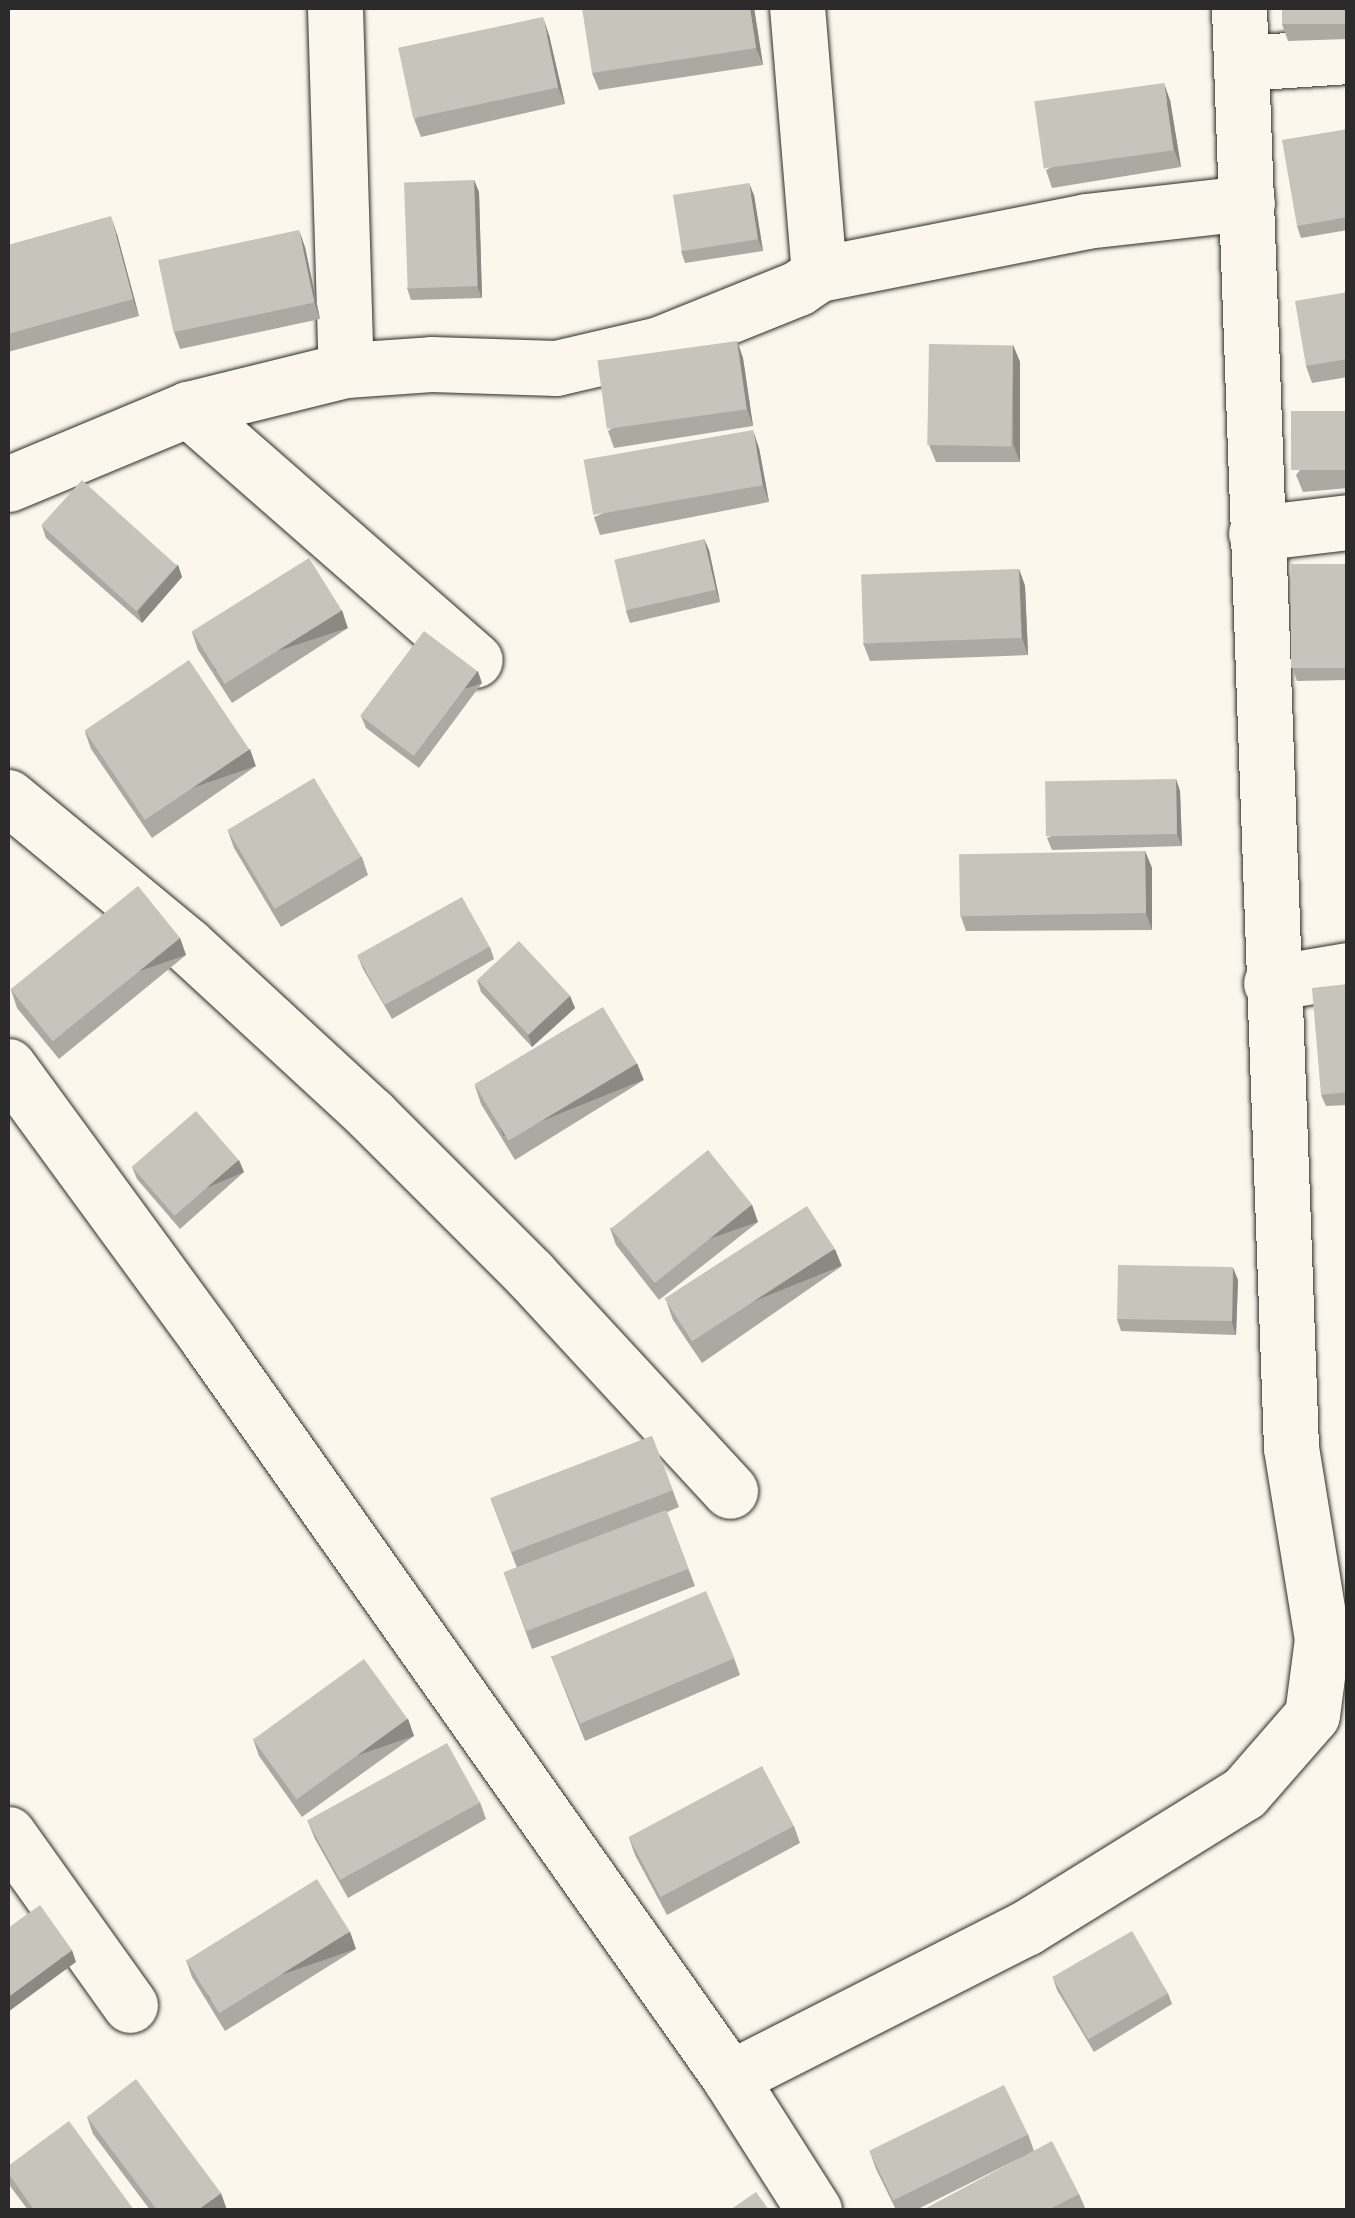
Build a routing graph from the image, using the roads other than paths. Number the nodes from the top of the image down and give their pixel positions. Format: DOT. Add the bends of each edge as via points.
graph roads {
  1 [pos="335,8"];
  2 [pos="797,8"];
  3 [pos="1239,8"];
  4 [pos="1348,56"];
  5 [pos="1243,63"];
  6 [pos="1247,202"];
  7 [pos="819,274"];
  8 [pos="346,370"];
  9 [pos="188,409"];
  10 [pos="8,484"];
  11 [pos="1348,522"];
  12 [pos="1256,534"];
  13 [pos="475,660"];
  14 [pos="8,797"];
  15 [pos="1348,970"];
  16 [pos="1272,983"];
  17 [pos="8,1066"];
  18 [pos="730,1491"];
  19 [pos="8,1834"];
  20 [pos="130,2005"];
  21 [pos="730,2078"];
  22 [pos="814,2210"];
  1 -- 8 [label="street"];
  2 -- 7 [label="street"];
  3 -- 5 [label="street"];
  4 -- 5 [label="street"];
  5 -- 6 [label="street"];
  6 -- 7 [label="street" via="1086,221"];
  6 -- 12 [label="street"];
  7 -- 8 [label="street" via="752,309 659,344 556,368 431,364"];
  8 -- 9 [label="street"];
  9 -- 10 [label="street"];
  9 -- 13 [label="street"];
  11 -- 12 [label="street"];
  12 -- 16 [label="street"];
  14 -- 18 [label="street" via="187,945 371,1115 530,1274"];
  15 -- 16 [label="street"];
  16 -- 21 [label="street" via="1291,1446 1322,1639 1312,1715 1244,1793 1026,1928"];
  17 -- 21 [label="street"];
  19 -- 20 [label="street"];
  21 -- 22 [label="street"];
}
